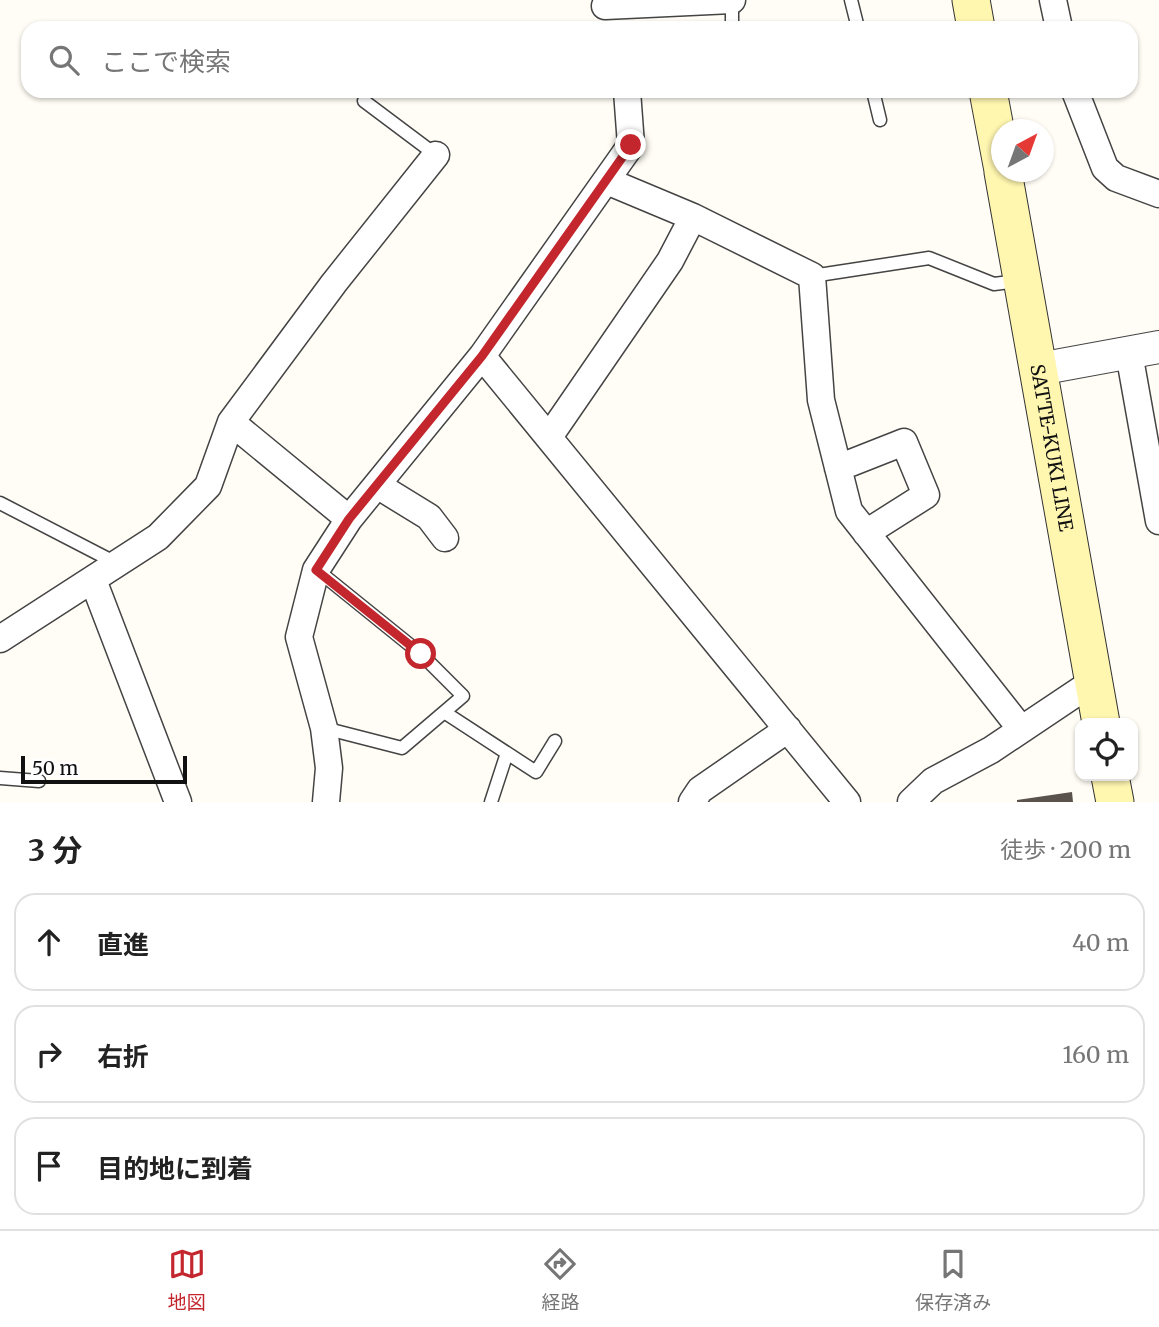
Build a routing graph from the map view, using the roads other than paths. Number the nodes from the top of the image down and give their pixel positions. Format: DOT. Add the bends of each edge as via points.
graph roads {
  1 [pos="732,0"];
  2 [pos="851,0"];
  3 [pos="971,0"];
  4 [pos="1052,0"];
  5 [pos="607,11"];
  6 [pos="732,21"];
  7 [pos="856,21"];
  8 [pos="975,21"];
  9 [pos="1057,21"];
  10 [pos="628,98"];
  11 [pos="875,98"];
  12 [pos="989,98"];
  13 [pos="1078,98"];
  14 [pos="364,101"];
  15 [pos="993,119"];
  16 [pos="880,120"];
  17 [pos="436,155"];
  18 [pos="607,181"];
  19 [pos="1005,182"];
  20 [pos="1159,194"];
  21 [pos="693,217"];
  22 [pos="812,276"];
  23 [pos="1023,280"];
  24 [pos="1144,350"];
  25 [pos="482,356"];
  26 [pos="1039,369"];
  27 [pos="231,422"];
  28 [pos="1151,424"];
  29 [pos="549,437"];
  30 [pos="838,468"];
  31 [pos="377,485"];
  32 [pos="0,503"];
  33 [pos="349,519"];
  34 [pos="1159,520"];
  35 [pos="866,533"];
  36 [pos="445,538"];
  37 [pos="118,564"];
  38 [pos="316,570"];
  39 [pos="93,580"];
  40 [pos="0,639"];
  41 [pos="1094,681"];
  42 [pos="444,712"];
  43 [pos="1100,718"];
  44 [pos="324,728"];
  45 [pos="788,729"];
  46 [pos="1021,729"];
  47 [pos="555,741"];
  48 [pos="507,753"];
  49 [pos="0,778"];
  50 [pos="39,781"];
  51 [pos="1111,781"];
  52 [pos="178,802"];
  53 [pos="326,802"];
  54 [pos="491,802"];
  55 [pos="692,802"];
  56 [pos="847,802"];
  57 [pos="911,802"];
  58 [pos="1115,802"];
  1 -- 5 [label="street"];
  1 -- 6 [label="lane"];
  2 -- 7 [label="lane"];
  3 -- 8 [label="main road"];
  4 -- 9 [label="street"];
  10 -- 18 [label="street" via="631,145"];
  11 -- 16 [label="lane"];
  12 -- 15 [label="main road"];
  13 -- 20 [label="street" via="1105,167 1116,177"];
  14 -- 17 [label="lane"];
  17 -- 27 [label="street"];
  18 -- 21 [label="street"];
  18 -- 25 [label="street"];
  19 -- 23 [label="main road, SATTE-KUKI LINE"];
  21 -- 22 [label="street"];
  21 -- 29 [label="street" via="670,261"];
  22 -- 23 [label="lane" via="929,258 994,284"];
  22 -- 30 [label="street" via="821,400"];
  23 -- 26 [label="main road, SATTE-KUKI LINE"];
  24 -- 26 [label="street"];
  24 -- 28 [label="street"];
  25 -- 29 [label="street"];
  25 -- 31 [label="street"];
  26 -- 41 [label="main road, SATTE-KUKI LINE"];
  27 -- 33 [label="street"];
  27 -- 37 [label="street" via="208,486 158,537"];
  28 -- 34 [label="street"];
  29 -- 45 [label="street"];
  30 -- 35 [label="street" via="849,511"];
  30 -- 35 [label="street" via="904,442 926,495"];
  31 -- 33 [label="street"];
  31 -- 36 [label="street" via="429,517"];
  32 -- 37 [label="lane"];
  33 -- 38 [label="street"];
  35 -- 46 [label="street"];
  37 -- 39 [label="street"];
  38 -- 42 [label="lane" via="421,654 463,696"];
  38 -- 44 [label="street" via="299,637"];
  39 -- 40 [label="street"];
  39 -- 52 [label="street"];
  41 -- 43 [label="main road, SATTE-KUKI LINE"];
  41 -- 46 [label="street"];
  42 -- 44 [label="lane" via="402,748"];
  42 -- 48 [label="lane"];
  44 -- 53 [label="street" via="329,768"];
  45 -- 55 [label="street" via="700,790"];
  45 -- 56 [label="street"];
  46 -- 57 [label="street" via="933,781"];
  47 -- 48 [label="lane" via="536,772"];
  48 -- 54 [label="lane"];
  49 -- 50 [label="lane"];
  51 -- 58 [label="main road"];
}
